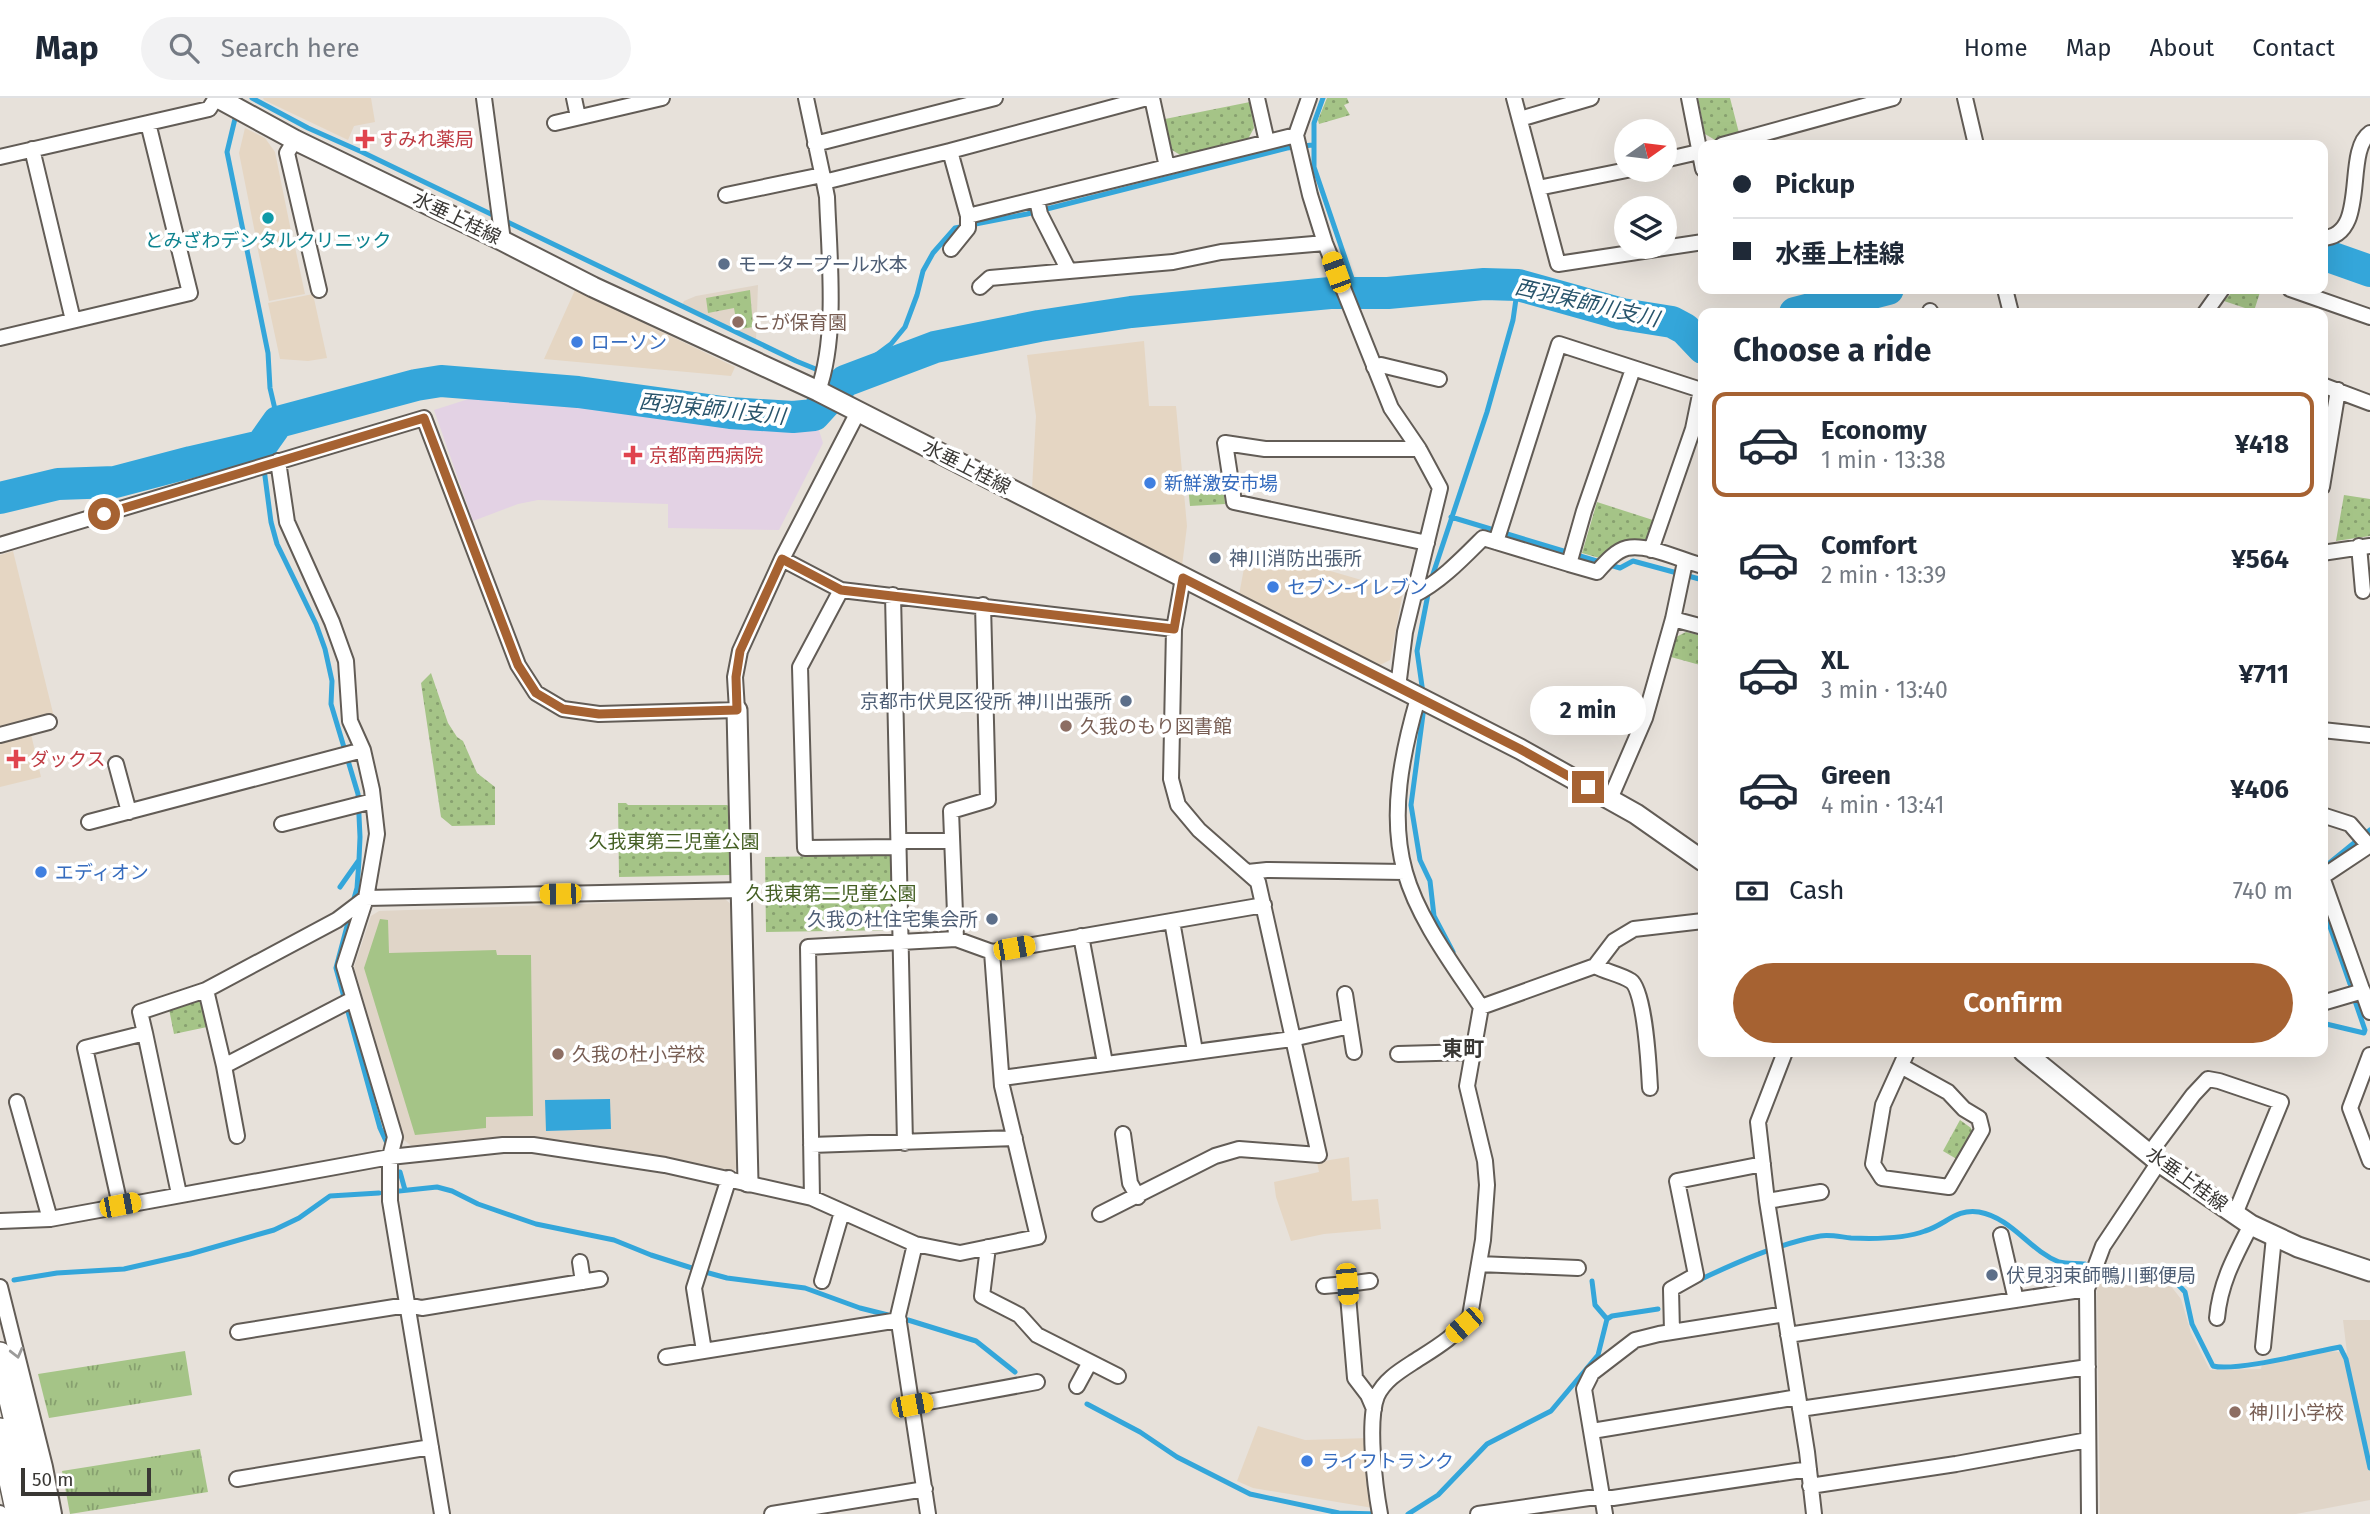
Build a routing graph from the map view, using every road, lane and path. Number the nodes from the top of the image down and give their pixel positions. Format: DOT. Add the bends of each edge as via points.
graph roads {
  1 [pos="484,98"];
  2 [pos="574,98"];
  3 [pos="662,98"];
  4 [pos="806,98"];
  5 [pos="995,98"];
  6 [pos="1150,98"];
  7 [pos="1258,98"];
  8 [pos="1309,98"];
  9 [pos="1514,98"];
  10 [pos="1591,98"];
  11 [pos="1689,98"];
  12 [pos="1893,98"];
  13 [pos="1965,98"];
  14 [pos="228,104"];
  15 [pos="578,117"];
  16 [pos="1520,119"];
  17 [pos="148,123"];
  18 [pos="555,123"];
  19 [pos="2370,133"];
  20 [pos="295,140"];
  21 [pos="1699,140"];
  22 [pos="1740,140"];
  23 [pos="1975,140"];
  24 [pos="1267,142"];
  25 [pos="1298,142"];
  26 [pos="815,144"];
  27 [pos="32,149"];
  28 [pos="950,151"];
  29 [pos="1698,152"];
  30 [pos="0,157"];
  31 [pos="1677,157"];
  32 [pos="1167,167"];
  33 [pos="1614,173"];
  34 [pos="823,178"];
  35 [pos="1538,188"];
  36 [pos="726,195"];
  37 [pos="1039,207"];
  38 [pos="968,221"];
  39 [pos="502,225"];
  40 [pos="2328,236"];
  41 [pos="1325,243"];
  42 [pos="1698,243"];
  43 [pos="951,249"];
  44 [pos="1069,271"];
  45 [pos="980,287"];
  46 [pos="319,290"];
  47 [pos="2304,294"];
  48 [pos="2370,317"];
  49 [pos="73,320"];
  50 [pos="0,338"];
  51 [pos="1374,367"];
  52 [pos="1633,369"];
  53 [pos="1439,379"];
  54 [pos="826,386"];
  55 [pos="2328,387"];
  56 [pos="1698,389"];
  57 [pos="2338,390"];
  58 [pos="2370,402"];
  59 [pos="858,412"];
  60 [pos="1698,429"];
  61 [pos="1419,449"];
  62 [pos="2328,451"];
  63 [pos="270,463"];
  64 [pos="1499,534"];
  65 [pos="1427,543"];
  66 [pos="0,545"];
  67 [pos="2364,546"];
  68 [pos="1651,550"];
  69 [pos="2328,552"];
  70 [pos="1571,556"];
  71 [pos="782,559"];
  72 [pos="1698,567"];
  73 [pos="1683,571"];
  74 [pos="1183,578"];
  75 [pos="1425,589"];
  76 [pos="841,590"];
  77 [pos="2363,591"];
  78 [pos="893,595"];
  79 [pos="983,605"];
  80 [pos="1673,619"];
  81 [pos="1698,626"];
  82 [pos="1174,629"];
  83 [pos="1398,687"];
  84 [pos="1423,700"];
  85 [pos="737,710"];
  86 [pos="49,722"];
  87 [pos="2328,731"];
  88 [pos="0,735"];
  89 [pos="2370,735"];
  90 [pos="353,754"];
  91 [pos="116,764"];
  92 [pos="1610,799"];
  93 [pos="363,804"];
  94 [pos="129,812"];
  95 [pos="2328,817"];
  96 [pos="89,822"];
  97 [pos="282,824"];
  98 [pos="952,841"];
  99 [pos="2366,841"];
  100 [pos="899,844"];
  101 [pos="1698,857"];
  102 [pos="1248,872"];
  103 [pos="1405,872"];
  104 [pos="2328,872"];
  105 [pos="741,890"];
  106 [pos="2328,894"];
  107 [pos="1264,905"];
  108 [pos="355,906"];
  109 [pos="1172,921"];
  110 [pos="1698,922"];
  111 [pos="1081,936"];
  112 [pos="956,939"];
  113 [pos="902,941"];
  114 [pos="992,952"];
  115 [pos="1595,966"];
  116 [pos="206,990"];
  117 [pos="2363,991"];
  118 [pos="1345,994"];
  119 [pos="2328,1001"];
  120 [pos="348,1002"];
  121 [pos="1481,1007"];
  122 [pos="2370,1012"];
  123 [pos="1350,1026"];
  124 [pos="145,1033"];
  125 [pos="1292,1039"];
  126 [pos="1195,1051"];
  127 [pos="1354,1052"];
  128 [pos="1473,1052"];
  129 [pos="1398,1054"];
  130 [pos="2370,1055"];
  131 [pos="1783,1057"];
  132 [pos="1905,1057"];
  133 [pos="2030,1057"];
  134 [pos="1105,1063"];
  135 [pos="224,1066"];
  136 [pos="1901,1066"];
  137 [pos="1002,1078"];
  138 [pos="1650,1088"];
  139 [pos="17,1102"];
  140 [pos="1122,1134"];
  141 [pos="237,1136"];
  142 [pos="1015,1138"];
  143 [pos="905,1143"];
  144 [pos="811,1145"];
  145 [pos="390,1157"];
  146 [pos="2154,1158"];
  147 [pos="2370,1161"];
  148 [pos="1763,1164"];
  149 [pos="738,1180"];
  150 [pos="1821,1192"];
  151 [pos="179,1194"];
  152 [pos="1138,1197"];
  153 [pos="812,1198"];
  154 [pos="1767,1201"];
  155 [pos="120,1205"];
  156 [pos="842,1212"];
  157 [pos="1100,1214"];
  158 [pos="50,1219"];
  159 [pos="2243,1220"];
  160 [pos="0,1221"];
  161 [pos="2001,1235"];
  162 [pos="2273,1237"];
  163 [pos="915,1244"];
  164 [pos="988,1247"];
  165 [pos="580,1262"];
  166 [pos="1479,1264"];
  167 [pos="1577,1268"];
  168 [pos="2370,1270"];
  169 [pos="600,1279"];
  170 [pos="822,1281"];
  171 [pos="1370,1281"];
  172 [pos="583,1282"];
  173 [pos="1347,1284"];
  174 [pos="1324,1286"];
  175 [pos="0,1287"];
  176 [pos="2087,1289"];
  177 [pos="2016,1300"];
  178 [pos="407,1305"];
  179 [pos="1785,1314"];
  180 [pos="2217,1318"];
  181 [pos="899,1320"];
  182 [pos="238,1332"];
  183 [pos="1672,1332"];
  184 [pos="1788,1335"];
  185 [pos="2263,1347"];
  186 [pos="704,1351"];
  187 [pos="0,1354"];
  188 [pos="666,1357"];
  189 [pos="1090,1362"];
  190 [pos="2088,1367"];
  191 [pos="1118,1376"];
  192 [pos="1037,1382"];
  193 [pos="1077,1387"];
  194 [pos="1799,1403"];
  195 [pos="912,1405"];
  196 [pos="1374,1409"];
  197 [pos="0,1430"];
  198 [pos="1592,1431"];
  199 [pos="2088,1440"];
  200 [pos="431,1447"];
  201 [pos="1809,1469"];
  202 [pos="237,1479"];
  203 [pos="1810,1486"];
  204 [pos="925,1489"];
  205 [pos="1602,1497"];
  206 [pos="1380,1512"];
  207 [pos="18,1514"];
  208 [pos="38,1514"];
  209 [pos="54,1514"];
  210 [pos="442,1514"];
  211 [pos="772,1514"];
  212 [pos="928,1514"];
  213 [pos="1478,1514"];
  214 [pos="1605,1514"];
  215 [pos="1814,1514"];
  216 [pos="2089,1514"];
  1 -- 39 [label="street"];
  2 -- 15 [label="street"];
  3 -- 15 [label="street"];
  4 -- 26 [label="street"];
  5 -- 26 [label="street"];
  6 -- 28 [label="street"];
  6 -- 32 [label="street"];
  7 -- 24 [label="street"];
  8 -- 25 [label="street"];
  9 -- 16 [label="street"];
  10 -- 16 [label="street"];
  11 -- 21 [label="street"];
  12 -- 22 [label="street"];
  13 -- 23 [label="street"];
  14 -- 17 [label="street"];
  14 -- 20 [label="main road, 水垂上桂線"];
  15 -- 18 [label="street"];
  16 -- 35 [label="street"];
  17 -- 27 [label="street"];
  17 -- 49 [label="street" via="190,293"];
  19 -- 40 [label="street" via="2360,149 2362,189 2357,216 2340,235"];
  20 -- 39 [label="main road, 水垂上桂線"];
  20 -- 46 [label="street" via="287,153"];
  24 -- 25 [label="street"];
  24 -- 32 [label="street"];
  25 -- 41 [label="street"];
  26 -- 34 [label="street"];
  27 -- 30 [label="street"];
  27 -- 49 [label="street"];
  28 -- 34 [label="street"];
  28 -- 38 [label="street"];
  29 -- 31 [label="street"];
  32 -- 37 [label="street"];
  33 -- 35 [label="street"];
  34 -- 36 [label="street"];
  34 -- 54 [label="street" via="829,305"];
  35 -- 42 [label="street" via="1558,264"];
  37 -- 38 [label="street"];
  37 -- 44 [label="street"];
  38 -- 43 [label="street"];
  39 -- 54 [label="main road, 水垂上桂線" via="593,287"];
  41 -- 44 [label="street"];
  41 -- 51 [label="street"];
  44 -- 45 [label="street" via="990,278"];
  47 -- 48 [label="street"];
  49 -- 50 [label="street"];
  51 -- 53 [label="street"];
  51 -- 61 [label="street" via="1391,408"];
  52 -- 56 [label="street"];
  52 -- 64 [label="street" via="1559,344"];
  52 -- 70 [label="street"];
  54 -- 59 [label="main road, 水垂上桂線"];
  55 -- 57 [label="street"];
  57 -- 58 [label="street"];
  57 -- 62 [label="street"];
  59 -- 71 [label="street"];
  59 -- 74 [label="main road, 水垂上桂線"];
  60 -- 68 [label="street"];
  61 -- 65 [label="street" via="1440,488"];
  61 -- 65 [label="street" via="1265,449 1225,443 1234,502"];
  63 -- 66 [label="street"];
  63 -- 85 [label="street" via="424,418 518,665 536,693 563,709 599,714"];
  63 -- 90 [label="street" via="287,522 346,661"];
  64 -- 70 [label="street"];
  64 -- 75 [label="street" via="1483,538"];
  65 -- 75 [label="street"];
  67 -- 69 [label="street"];
  67 -- 77 [label="street"];
  68 -- 70 [label="street" via="1628,548 1597,572"];
  68 -- 73 [label="street"];
  71 -- 76 [label="street"];
  71 -- 85 [label="street" via="740,651"];
  72 -- 73 [label="street"];
  73 -- 80 [label="street"];
  74 -- 82 [label="street"];
  74 -- 83 [label="main road, 水垂上桂線"];
  75 -- 83 [label="street" via="1405,632"];
  76 -- 78 [label="street"];
  76 -- 100 [label="street" via="800,667 805,848"];
  78 -- 79 [label="street"];
  78 -- 100 [label="street"];
  79 -- 82 [label="street"];
  79 -- 98 [label="street" via="988,800 951,811"];
  80 -- 81 [label="street"];
  80 -- 92 [label="street" via="1645,718"];
  82 -- 102 [label="street" via="1171,779 1178,805 1199,830"];
  83 -- 84 [label="main road, 水垂上桂線"];
  84 -- 92 [label="main road, 水垂上桂線"];
  84 -- 103 [label="street" via="1406,745 1399,788"];
  85 -- 105 [label="main road"];
  86 -- 88 [label="street"];
  87 -- 89 [label="street"];
  90 -- 93 [label="street"];
  90 -- 94 [label="street"];
  91 -- 94 [label="street"];
  92 -- 101 [label="main road, 水垂上桂線"];
  93 -- 97 [label="street"];
  93 -- 108 [label="street" via="377,834"];
  94 -- 96 [label="street"];
  95 -- 99 [label="street" via="2350,824"];
  98 -- 100 [label="street"];
  98 -- 112 [label="street"];
  99 -- 104 [label="street"];
  100 -- 113 [label="street"];
  102 -- 103 [label="street"];
  102 -- 107 [label="street" via="1258,882"];
  103 -- 121 [label="street" via="1445,951"];
  105 -- 108 [label="street"];
  105 -- 149 [label="main road"];
  106 -- 117 [label="street"];
  107 -- 109 [label="street"];
  107 -- 125 [label="street"];
  108 -- 116 [label="street"];
  108 -- 120 [label="street" via="344,966"];
  109 -- 111 [label="street"];
  109 -- 126 [label="street"];
  110 -- 115 [label="street" via="1634,929 1614,941"];
  111 -- 114 [label="street"];
  111 -- 134 [label="street"];
  112 -- 113 [label="street"];
  112 -- 114 [label="street"];
  113 -- 143 [label="street"];
  113 -- 144 [label="street" via="808,947"];
  114 -- 137 [label="street"];
  115 -- 121 [label="street"];
  115 -- 138 [label="street" via="1632,981 1637,989"];
  116 -- 124 [label="street" via="140,1012"];
  116 -- 135 [label="street"];
  117 -- 119 [label="street"];
  117 -- 122 [label="street"];
  118 -- 123 [label="street"];
  120 -- 135 [label="street"];
  120 -- 145 [label="street" via="394,1137"];
  121 -- 128 [label="street"];
  123 -- 125 [label="street"];
  123 -- 127 [label="street"];
  124 -- 151 [label="street"];
  124 -- 155 [label="street" via="85,1048"];
  125 -- 126 [label="street"];
  125 -- 152 [label="street" via="1319,1155 1239,1149 1215,1156"];
  126 -- 134 [label="street"];
  128 -- 129 [label="street"];
  128 -- 166 [label="street" via="1467,1086 1487,1185"];
  130 -- 147 [label="street" via="2350,1108"];
  131 -- 148 [label="street" via="1758,1122"];
  132 -- 136 [label="street"];
  133 -- 146 [label="main road, 水垂上桂線"];
  134 -- 137 [label="street"];
  135 -- 141 [label="street"];
  136 -- 136 [label="street" via="1884,1105 1873,1164 1882,1178 1949,1187 1982,1130 1979,1118 1948,1092"];
  137 -- 142 [label="street"];
  139 -- 158 [label="street"];
  140 -- 152 [label="street" via="1130,1184"];
  142 -- 143 [label="street"];
  142 -- 164 [label="street" via="1038,1237"];
  143 -- 144 [label="street"];
  144 -- 153 [label="street"];
  145 -- 149 [label="street" via="533,1145"];
  145 -- 151 [label="street"];
  145 -- 178 [label="street" via="390,1200"];
  146 -- 159 [label="main road, 水垂上桂線"];
  146 -- 159 [label="street" via="2208,1079 2281,1102"];
  146 -- 176 [label="street" via="2103,1246"];
  148 -- 154 [label="street"];
  148 -- 183 [label="street" via="1677,1181 1696,1275 1671,1289"];
  149 -- 153 [label="street"];
  149 -- 186 [label="street" via="694,1288"];
  150 -- 154 [label="street"];
  151 -- 155 [label="street"];
  152 -- 157 [label="street"];
  153 -- 156 [label="street"];
  154 -- 179 [label="street"];
  155 -- 158 [label="street"];
  156 -- 163 [label="street"];
  156 -- 170 [label="street"];
  158 -- 160 [label="street"];
  159 -- 162 [label="main road, 水垂上桂線"];
  159 -- 180 [label="street" via="2218,1299"];
  161 -- 177 [label="street"];
  162 -- 168 [label="main road, 水垂上桂線"];
  162 -- 185 [label="street"];
  163 -- 164 [label="street" via="960,1253"];
  163 -- 181 [label="street"];
  164 -- 189 [label="street" via="982,1296 1019,1315 1037,1335"];
  165 -- 172 [label="street"];
  166 -- 167 [label="street"];
  166 -- 196 [label="street" via="1470,1317 1446,1341 1389,1379"];
  169 -- 172 [label="street"];
  171 -- 173 [label="street"];
  172 -- 178 [label="street" via="422,1308"];
  173 -- 174 [label="street"];
  173 -- 196 [label="street" via="1355,1378"];
  175 -- 209 [label="street, one-way"];
  176 -- 177 [label="street"];
  176 -- 190 [label="street"];
  177 -- 184 [label="street"];
  178 -- 182 [label="street"];
  178 -- 200 [label="street"];
  179 -- 183 [label="street"];
  179 -- 184 [label="street"];
  181 -- 186 [label="street"];
  181 -- 195 [label="street"];
  183 -- 198 [label="street" via="1635,1340 1592,1373 1584,1389"];
  184 -- 194 [label="street"];
  186 -- 188 [label="street"];
  187 -- 208 [label="main road"];
  189 -- 191 [label="street"];
  189 -- 193 [label="street"];
  190 -- 194 [label="street"];
  190 -- 199 [label="street"];
  192 -- 195 [label="street"];
  194 -- 198 [label="street"];
  194 -- 201 [label="street"];
  195 -- 204 [label="street"];
  196 -- 206 [label="street"];
  197 -- 207 [label="main road"];
  198 -- 205 [label="street"];
  199 -- 203 [label="street"];
  199 -- 216 [label="street"];
  200 -- 202 [label="street"];
  200 -- 210 [label="street"];
  201 -- 203 [label="street"];
  201 -- 205 [label="street"];
  203 -- 215 [label="street"];
  204 -- 211 [label="street"];
  204 -- 212 [label="street"];
  205 -- 213 [label="street"];
  205 -- 214 [label="street"];
}
